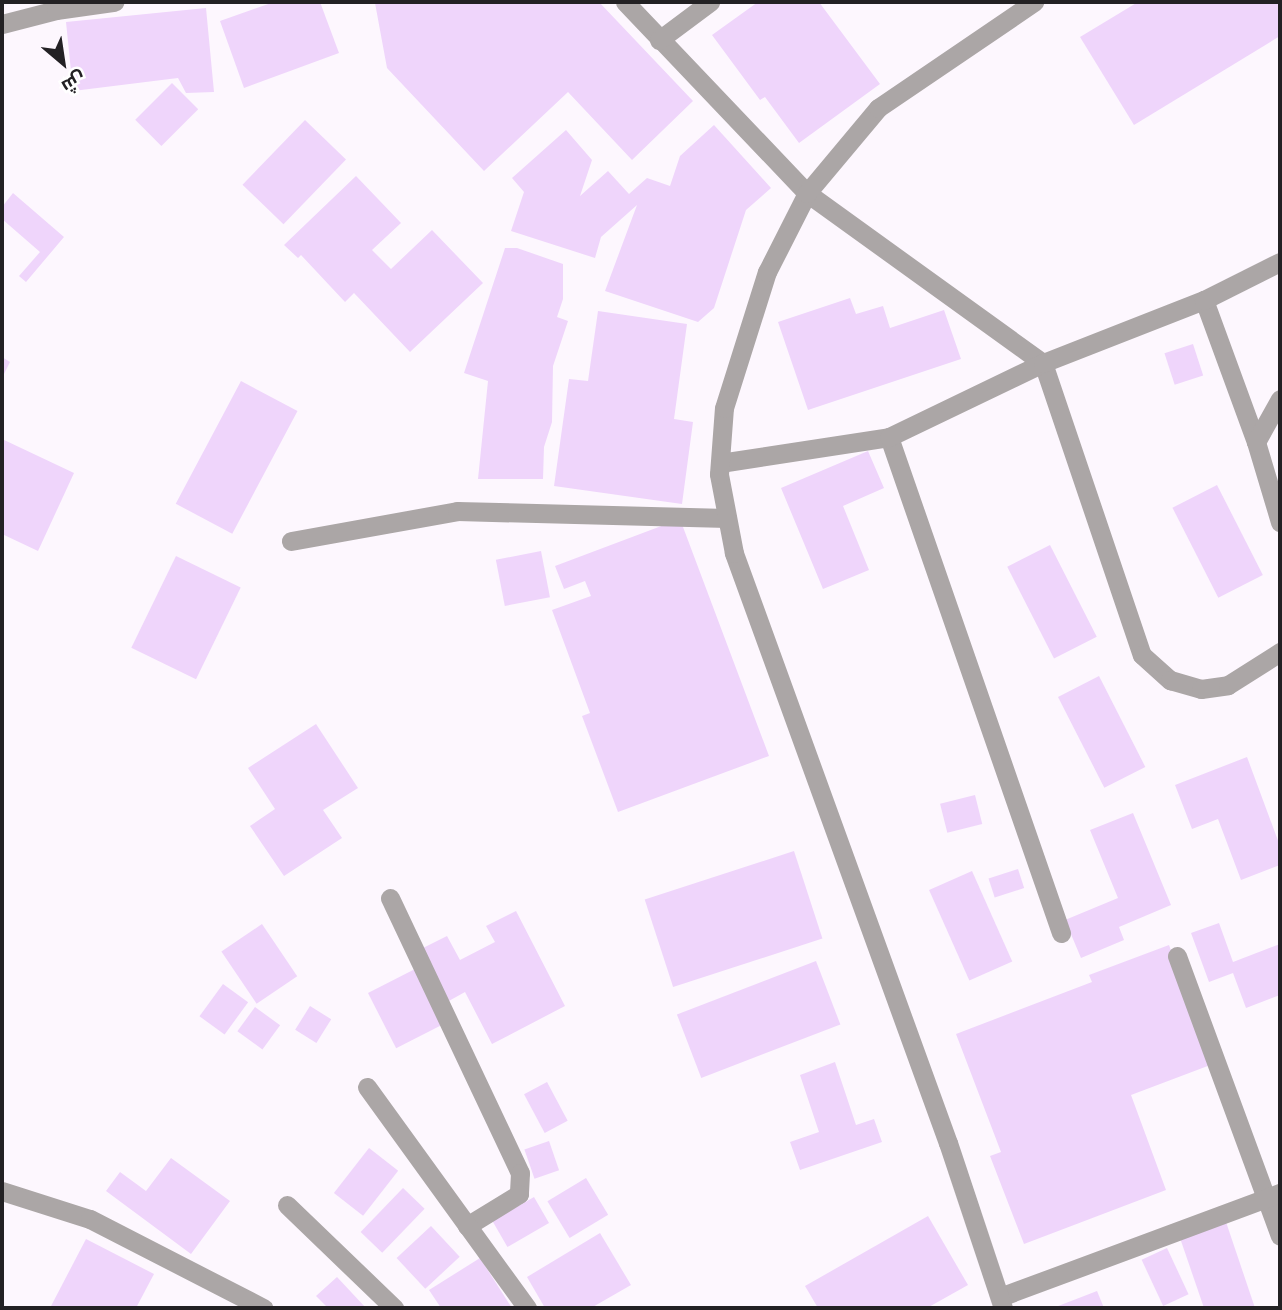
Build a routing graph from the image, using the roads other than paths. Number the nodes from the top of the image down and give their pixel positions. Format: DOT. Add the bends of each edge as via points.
graph roads {
  1 [pos="114,2"];
  2 [pos="625,2"];
  3 [pos="710,2"];
  4 [pos="1034,2"];
  5 [pos="2,24"];
  6 [pos="659,40"];
  7 [pos="807,193"];
  8 [pos="1280,262"];
  9 [pos="1204,300"];
  10 [pos="1043,363"];
  11 [pos="1280,399"];
  12 [pos="889,437"];
  13 [pos="1256,442"];
  14 [pos="720,464"];
  15 [pos="727,519"];
  16 [pos="1280,523"];
  17 [pos="291,541"];
  18 [pos="1277,663"];
  19 [pos="390,898"];
  20 [pos="1061,933"];
  21 [pos="1177,956"];
  22 [pos="367,1087"];
  23 [pos="2,1191"];
  24 [pos="1273,1196"];
  25 [pos="287,1205"];
  26 [pos="467,1226"];
  27 [pos="1280,1236"];
  28 [pos="1001,1303"];
  29 [pos="263,1308"];
  30 [pos="394,1308"];
  31 [pos="527,1308"];
  1 -- 5 [label="street"];
  2 -- 6 [label="street"];
  3 -- 6 [label="street"];
  4 -- 7 [label="street" via="878,108"];
  6 -- 7 [label="street"];
  7 -- 10 [label="street"];
  7 -- 14 [label="street" via="759,296 724,408"];
  8 -- 9 [label="street"];
  9 -- 10 [label="street"];
  9 -- 13 [label="street"];
  10 -- 12 [label="street"];
  10 -- 18 [label="street" via="1142,654 1170,680 1200,690 1228,685"];
  11 -- 13 [label="street"];
  12 -- 14 [label="street"];
  12 -- 20 [label="street"];
  13 -- 16 [label="street"];
  14 -- 15 [label="street"];
  15 -- 17 [label="street" via="457,511"];
  15 -- 28 [label="street" via="734,552 948,1143"];
  19 -- 26 [label="street" via="520,1173 519,1194"];
  21 -- 24 [label="street"];
  22 -- 26 [label="street"];
  23 -- 29 [label="street" via="90,1219"];
  24 -- 27 [label="street"];
  24 -- 28 [label="street"];
  25 -- 30 [label="street"];
  26 -- 31 [label="street"];
}
